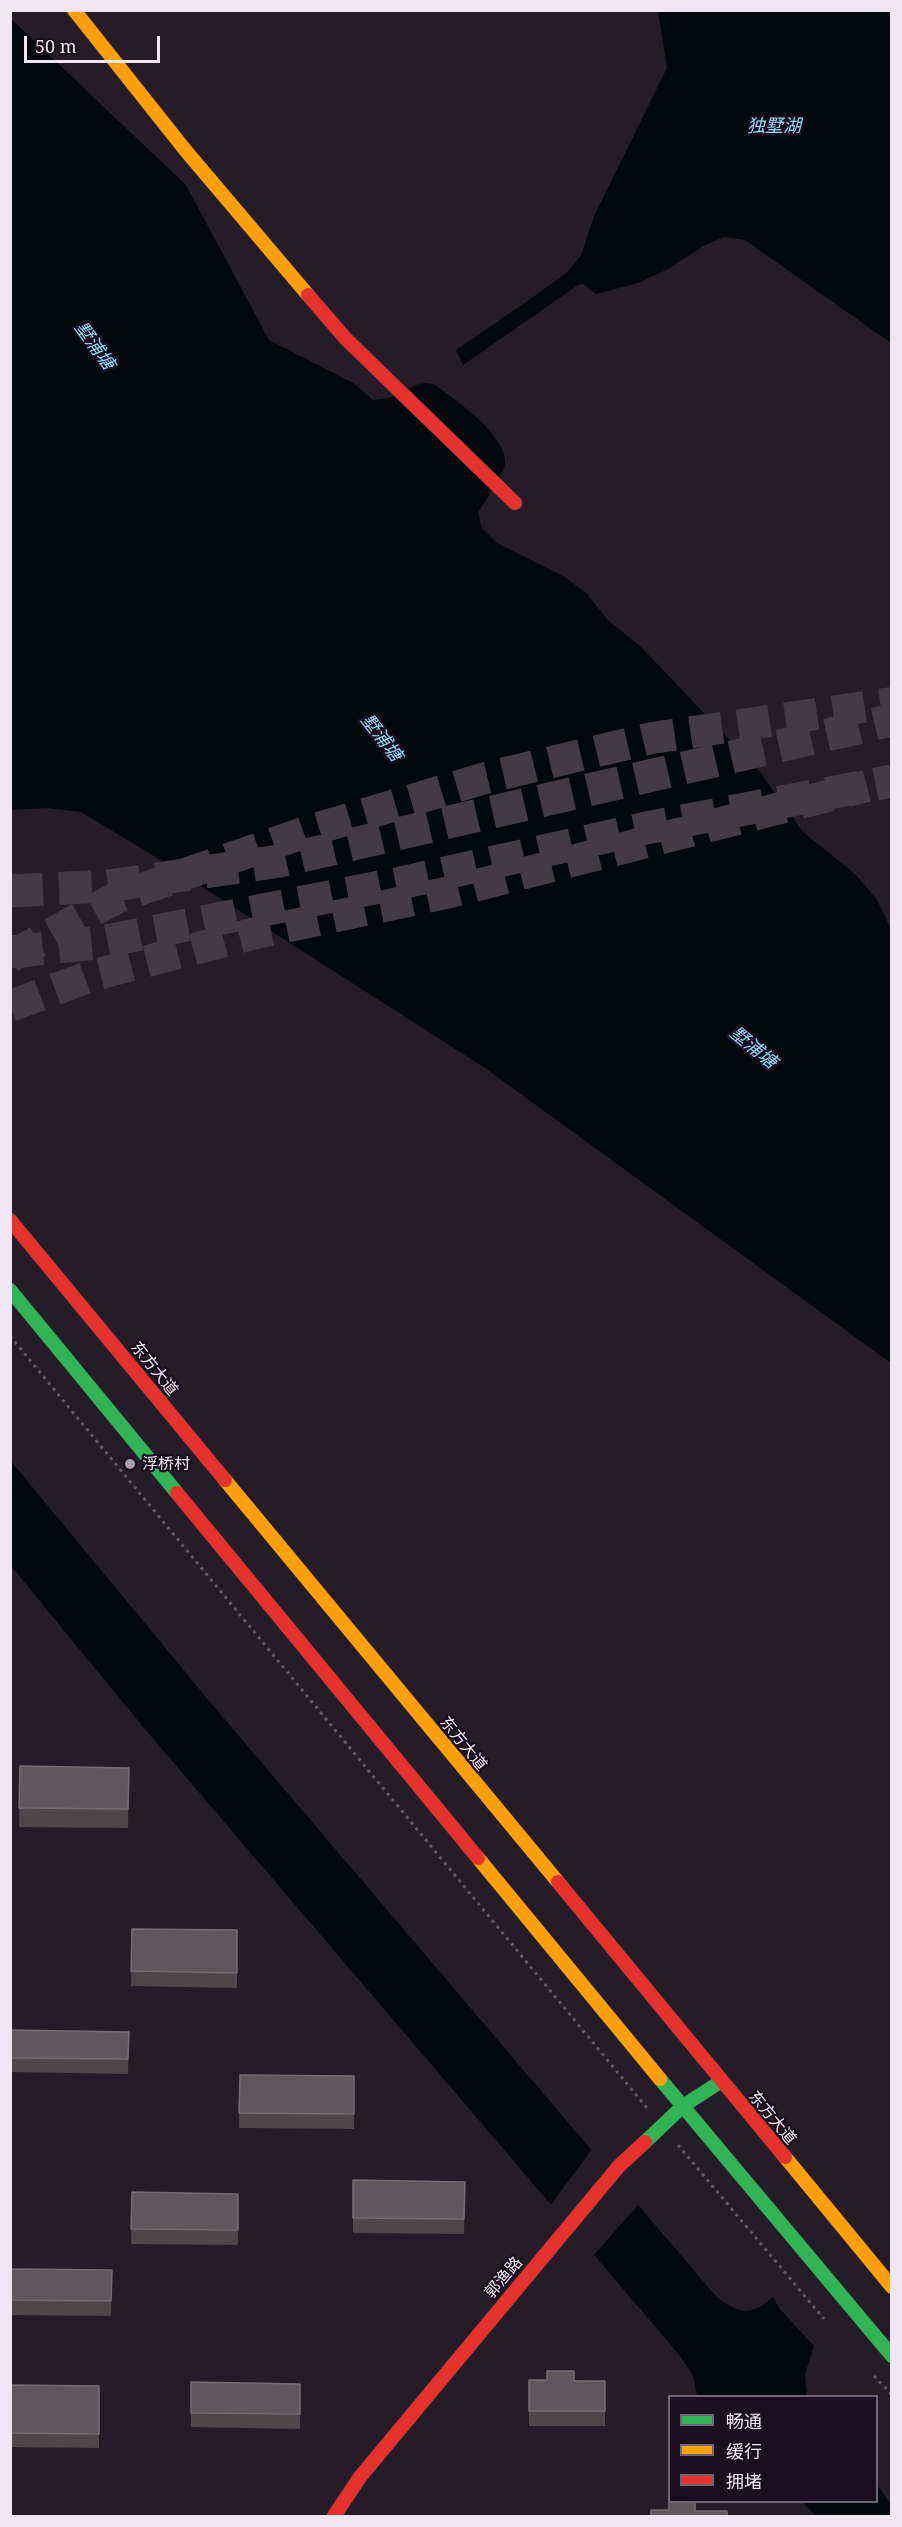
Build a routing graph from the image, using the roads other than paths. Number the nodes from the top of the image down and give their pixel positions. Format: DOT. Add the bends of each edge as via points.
graph roads {
  1 [pos="74,10"];
  2 [pos="511,500"];
  3 [pos="10,1220"];
  4 [pos="10,1290"];
  5 [pos="720,2082"];
  6 [pos="683,2106"];
  7 [pos="891,2287"];
  8 [pos="891,2356"];
  9 [pos="334,2517"];
  1 -- 2 [label="main road" via="186,151 346,339"];
  3 -- 5 [label="main road, 东方大道"];
  4 -- 6 [label="main road"];
  5 -- 6 [label="main road, 郭渔路"];
  5 -- 7 [label="main road, 东方大道"];
  6 -- 8 [label="main road"];
  6 -- 9 [label="main road, 郭渔路" via="619,2166 360,2477"];
}
